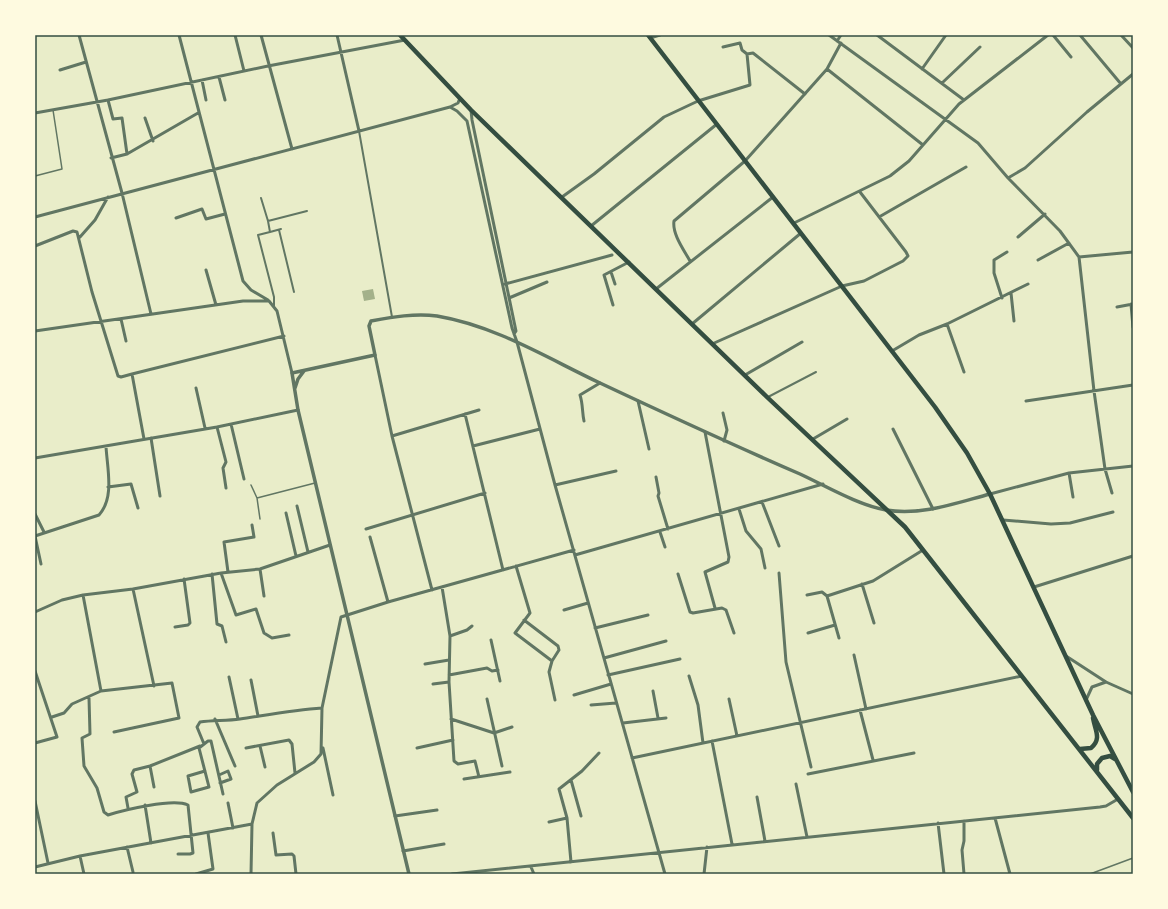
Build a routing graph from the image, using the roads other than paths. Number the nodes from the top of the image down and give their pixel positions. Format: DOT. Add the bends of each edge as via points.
graph roads {
  1 [pos="79,35"];
  2 [pos="179,35"];
  3 [pos="235,35"];
  4 [pos="261,35"];
  5 [pos="337,35"];
  6 [pos="400,35"];
  7 [pos="660,35"];
  8 [pos="829,35"];
  9 [pos="841,35"];
  10 [pos="877,35"];
  11 [pos="946,35"];
  12 [pos="1048,35"];
  13 [pos="1053,35"];
  14 [pos="1080,35"];
  15 [pos="1121,35"];
  16 [pos="649,36"];
  17 [pos="405,40"];
  18 [pos="837,40"];
  19 [pos="841,43"];
  20 [pos="723,47"];
  21 [pos="980,48"];
  22 [pos="1133,48"];
  23 [pos="342,52"];
  24 [pos="747,54"];
  25 [pos="1072,57"];
  26 [pos="86,62"];
  27 [pos="268,66"];
  28 [pos="827,69"];
  29 [pos="922,69"];
  30 [pos="60,70"];
  31 [pos="244,71"];
  32 [pos="1133,74"];
  33 [pos="219,77"];
  34 [pos="202,80"];
  35 [pos="942,83"];
  36 [pos="191,84"];
  37 [pos="1121,84"];
  38 [pos="805,94"];
  39 [pos="460,96"];
  40 [pos="108,100"];
  41 [pos="206,100"];
  42 [pos="225,100"];
  43 [pos="964,100"];
  44 [pos="698,101"];
  45 [pos="96,102"];
  46 [pos="450,107"];
  47 [pos="53,110"];
  48 [pos="472,110"];
  49 [pos="35,113"];
  50 [pos="198,113"];
  51 [pos="145,118"];
  52 [pos="946,118"];
  53 [pos="716,124"];
  54 [pos="359,131"];
  55 [pos="153,140"];
  56 [pos="923,145"];
  57 [pos="292,149"];
  58 [pos="127,154"];
  59 [pos="111,158"];
  60 [pos="745,161"];
  61 [pos="966,168"];
  62 [pos="214,169"];
  63 [pos="35,176"];
  64 [pos="1008,178"];
  65 [pos="860,192"];
  66 [pos="122,193"];
  67 [pos="108,197"];
  68 [pos="562,197"];
  69 [pos="773,197"];
  70 [pos="261,198"];
  71 [pos="307,211"];
  72 [pos="225,214"];
  73 [pos="1045,214"];
  74 [pos="879,217"];
  75 [pos="35,218"];
  76 [pos="176,218"];
  77 [pos="268,221"];
  78 [pos="794,224"];
  79 [pos="591,226"];
  80 [pos="270,232"];
  81 [pos="801,233"];
  82 [pos="80,237"];
  83 [pos="1018,237"];
  84 [pos="1069,243"];
  85 [pos="35,246"];
  86 [pos="1007,252"];
  87 [pos="1133,252"];
  88 [pos="612,255"];
  89 [pos="1079,257"];
  90 [pos="1038,260"];
  91 [pos="690,261"];
  92 [pos="629,262"];
  93 [pos="206,270"];
  94 [pos="611,272"];
  95 [pos="547,282"];
  96 [pos="505,284"];
  97 [pos="615,284"];
  98 [pos="1028,284"];
  99 [pos="842,286"];
  100 [pos="656,289"];
  101 [pos="294,292"];
  102 [pos="1010,293"];
  103 [pos="509,298"];
  104 [pos="1002,298"];
  105 [pos="269,301"];
  106 [pos="1132,304"];
  107 [pos="216,305"];
  108 [pos="613,305"];
  109 [pos="274,306"];
  110 [pos="1117,307"];
  111 [pos="151,314"];
  112 [pos="392,317"];
  113 [pos="121,319"];
  114 [pos="1014,321"];
  115 [pos="101,322"];
  116 [pos="692,324"];
  117 [pos="947,324"];
  118 [pos="1133,327"];
  119 [pos="35,331"];
  120 [pos="514,334"];
  121 [pos="284,336"];
  122 [pos="126,341"];
  123 [pos="517,342"];
  124 [pos="802,342"];
  125 [pos="712,344"];
  126 [pos="891,352"];
  127 [pos="375,356"];
  128 [pos="305,371"];
  129 [pos="816,372"];
  130 [pos="964,372"];
  131 [pos="132,374"];
  132 [pos="292,374"];
  133 [pos="745,375"];
  134 [pos="600,383"];
  135 [pos="1133,385"];
  136 [pos="196,388"];
  137 [pos="294,389"];
  138 [pos="1094,391"];
  139 [pos="768,398"];
  140 [pos="638,400"];
  141 [pos="1026,401"];
  142 [pos="298,410"];
  143 [pos="479,410"];
  144 [pos="723,413"];
  145 [pos="465,414"];
  146 [pos="847,418"];
  147 [pos="584,421"];
  148 [pos="230,424"];
  149 [pos="217,426"];
  150 [pos="205,428"];
  151 [pos="540,429"];
  152 [pos="893,429"];
  153 [pos="705,432"];
  154 [pos="392,436"];
  155 [pos="151,438"];
  156 [pos="144,439"];
  157 [pos="813,439"];
  158 [pos="724,441"];
  159 [pos="106,446"];
  160 [pos="473,446"];
  161 [pos="649,449"];
  162 [pos="35,458"];
  163 [pos="1133,466"];
  164 [pos="1105,469"];
  165 [pos="616,471"];
  166 [pos="1069,474"];
  167 [pos="656,477"];
  168 [pos="244,479"];
  169 [pos="316,483"];
  170 [pos="823,484"];
  171 [pos="251,485"];
  172 [pos="555,485"];
  173 [pos="108,487"];
  174 [pos="226,488"];
  175 [pos="485,493"];
  176 [pos="1112,493"];
  177 [pos="990,494"];
  178 [pos="160,496"];
  179 [pos="1073,497"];
  180 [pos="256,498"];
  181 [pos="762,502"];
  182 [pos="297,506"];
  183 [pos="138,508"];
  184 [pos="739,509"];
  185 [pos="933,509"];
  186 [pos="885,510"];
  187 [pos="1113,512"];
  188 [pos="286,513"];
  189 [pos="35,514"];
  190 [pos="413,515"];
  191 [pos="719,515"];
  192 [pos="260,519"];
  193 [pos="1003,520"];
  194 [pos="252,525"];
  195 [pos="366,529"];
  196 [pos="668,529"];
  197 [pos="44,532"];
  198 [pos="660,532"];
  199 [pos="35,536"];
  200 [pos="370,537"];
  201 [pos="330,545"];
  202 [pos="779,546"];
  203 [pos="665,547"];
  204 [pos="574,550"];
  205 [pos="923,550"];
  206 [pos="308,552"];
  207 [pos="575,555"];
  208 [pos="296,556"];
  209 [pos="1133,556"];
  210 [pos="41,564"];
  211 [pos="516,566"];
  212 [pos="765,568"];
  213 [pos="260,570"];
  214 [pos="503,570"];
  215 [pos="221,572"];
  216 [pos="228,572"];
  217 [pos="779,573"];
  218 [pos="212,574"];
  219 [pos="678,574"];
  220 [pos="184,579"];
  221 [pos="862,584"];
  222 [pos="442,587"];
  223 [pos="1034,587"];
  224 [pos="133,589"];
  225 [pos="432,590"];
  226 [pos="83,595"];
  227 [pos="808,595"];
  228 [pos="264,596"];
  229 [pos="827,596"];
  230 [pos="388,602"];
  231 [pos="588,603"];
  232 [pos="715,608"];
  233 [pos="564,610"];
  234 [pos="35,612"];
  235 [pos="348,615"];
  236 [pos="648,615"];
  237 [pos="524,620"];
  238 [pos="874,623"];
  239 [pos="835,625"];
  240 [pos="472,626"];
  241 [pos="175,627"];
  242 [pos="595,628"];
  243 [pos="734,633"];
  244 [pos="808,633"];
  245 [pos="289,635"];
  246 [pos="450,636"];
  247 [pos="839,638"];
  248 [pos="491,640"];
  249 [pos="666,641"];
  250 [pos="226,642"];
  251 [pos="854,655"];
  252 [pos="1066,656"];
  253 [pos="604,658"];
  254 [pos="680,659"];
  255 [pos="449,660"];
  256 [pos="552,661"];
  257 [pos="425,664"];
  258 [pos="498,670"];
  259 [pos="35,672"];
  260 [pos="449,675"];
  261 [pos="608,675"];
  262 [pos="689,676"];
  263 [pos="1022,676"];
  264 [pos="229,677"];
  265 [pos="251,680"];
  266 [pos="500,681"];
  267 [pos="449,682"];
  268 [pos="1106,682"];
  269 [pos="432,684"];
  270 [pos="611,684"];
  271 [pos="154,686"];
  272 [pos="101,691"];
  273 [pos="653,691"];
  274 [pos="1133,694"];
  275 [pos="574,695"];
  276 [pos="89,698"];
  277 [pos="487,699"];
  278 [pos="729,699"];
  279 [pos="556,700"];
  280 [pos="1086,700"];
  281 [pos="616,703"];
  282 [pos="591,705"];
  283 [pos="322,708"];
  284 [pos="866,709"];
  285 [pos="860,710"];
  286 [pos="1093,715"];
  287 [pos="258,716"];
  288 [pos="52,717"];
  289 [pos="658,718"];
  290 [pos="666,718"];
  291 [pos="215,719"];
  292 [pos="238,719"];
  293 [pos="451,719"];
  294 [pos="623,722"];
  295 [pos="801,723"];
  296 [pos="512,727"];
  297 [pos="114,732"];
  298 [pos="494,733"];
  299 [pos="737,736"];
  300 [pos="453,740"];
  301 [pos="712,741"];
  302 [pos="35,743"];
  303 [pos="703,743"];
  304 [pos="204,744"];
  305 [pos="200,746"];
  306 [pos="260,746"];
  307 [pos="323,747"];
  308 [pos="246,748"];
  309 [pos="417,748"];
  310 [pos="1080,750"];
  311 [pos="599,753"];
  312 [pos="914,753"];
  313 [pos="632,758"];
  314 [pos="873,760"];
  315 [pos="1116,760"];
  316 [pos="150,766"];
  317 [pos="235,766"];
  318 [pos="502,766"];
  319 [pos="265,767"];
  320 [pos="811,767"];
  321 [pos="205,771"];
  322 [pos="510,772"];
  323 [pos="1098,772"];
  324 [pos="295,773"];
  325 [pos="808,774"];
  326 [pos="219,775"];
  327 [pos="479,777"];
  328 [pos="464,779"];
  329 [pos="571,780"];
  330 [pos="220,783"];
  331 [pos="796,784"];
  332 [pos="154,787"];
  333 [pos="1133,792"];
  334 [pos="223,794"];
  335 [pos="333,795"];
  336 [pos="757,797"];
  337 [pos="1118,799"];
  338 [pos="35,801"];
  339 [pos="228,803"];
  340 [pos="145,806"];
  341 [pos="128,808"];
  342 [pos="437,810"];
  343 [pos="395,816"];
  344 [pos="581,816"];
  345 [pos="566,818"];
  346 [pos="995,818"];
  347 [pos="1133,818"];
  348 [pos="964,821"];
  349 [pos="549,822"];
  350 [pos="938,823"];
  351 [pos="252,824"];
  352 [pos="232,828"];
  353 [pos="208,833"];
  354 [pos="273,833"];
  355 [pos="191,836"];
  356 [pos="807,837"];
  357 [pos="765,841"];
  358 [pos="151,843"];
  359 [pos="444,844"];
  360 [pos="732,844"];
  361 [pos="127,847"];
  362 [pos="707,847"];
  363 [pos="403,851"];
  364 [pos="658,852"];
  365 [pos="178,854"];
  366 [pos="80,856"];
  367 [pos="1133,858"];
  368 [pos="571,862"];
  369 [pos="48,863"];
  370 [pos="35,867"];
  371 [pos="531,867"];
  372 [pos="133,872"];
  373 [pos="204,873"];
  374 [pos="84,874"];
  375 [pos="196,874"];
  376 [pos="251,874"];
  377 [pos="296,874"];
  378 [pos="409,874"];
  379 [pos="452,874"];
  380 [pos="534,874"];
  381 [pos="665,874"];
  382 [pos="704,874"];
  383 [pos="944,874"];
  384 [pos="964,874"];
  385 [pos="1010,874"];
  386 [pos="1090,874"];
  1 -- 26 [label="street"];
  2 -- 36 [label="street"];
  3 -- 31 [label="street"];
  4 -- 27 [label="street"];
  5 -- 23 [label="street"];
  6 -- 17 [label="main road"];
  7 -- 16 [label="street"];
  8 -- 18 [label="street"];
  9 -- 18 [label="street"];
  10 -- 29 [label="street"];
  11 -- 29 [label="street"];
  12 -- 43 [label="street"];
  13 -- 25 [label="street"];
  14 -- 37 [label="street"];
  15 -- 22 [label="street"];
  16 -- 44 [label="main road"];
  17 -- 23 [label="street"];
  17 -- 39 [label="main road"];
  18 -- 19 [label="street"];
  19 -- 28 [label="street"];
  19 -- 52 [label="street"];
  20 -- 24 [label="street" via="740,43 742,50"];
  21 -- 35 [label="street"];
  23 -- 27 [label="street"];
  23 -- 54 [label="street"];
  24 -- 38 [label="street" via="752,53"];
  24 -- 44 [label="street" via="750,85"];
  26 -- 30 [label="street"];
  26 -- 45 [label="street"];
  27 -- 31 [label="street"];
  27 -- 57 [label="street"];
  28 -- 38 [label="street"];
  28 -- 56 [label="street"];
  29 -- 35 [label="street"];
  31 -- 33 [label="street"];
  32 -- 37 [label="street"];
  33 -- 34 [label="street"];
  33 -- 42 [label="street"];
  34 -- 36 [label="street"];
  34 -- 41 [label="street"];
  35 -- 43 [label="street"];
  36 -- 40 [label="street"];
  36 -- 50 [label="street"];
  37 -- 64 [label="street" via="1025,168"];
  38 -- 60 [label="street"];
  39 -- 46 [label="street" via="458,103"];
  39 -- 48 [label="main road"];
  40 -- 45 [label="street"];
  40 -- 58 [label="street" via="113,119 122,118"];
  43 -- 52 [label="street"];
  44 -- 53 [label="main road"];
  44 -- 68 [label="street" via="664,118"];
  45 -- 47 [label="street"];
  45 -- 59 [label="street"];
  46 -- 54 [label="street"];
  46 -- 96 [label="street" via="468,121"];
  47 -- 49 [label="street"];
  47 -- 63 [label="lane" via="62,170"];
  48 -- 68 [label="main road"];
  48 -- 96 [label="street"];
  50 -- 55 [label="street"];
  50 -- 62 [label="street"];
  51 -- 55 [label="street"];
  52 -- 56 [label="street"];
  52 -- 64 [label="street" via="978,143"];
  53 -- 60 [label="main road"];
  53 -- 79 [label="street"];
  54 -- 57 [label="street"];
  54 -- 112 [label="street"];
  55 -- 58 [label="street"];
  56 -- 65 [label="street" via="890,176"];
  57 -- 62 [label="street"];
  58 -- 59 [label="street"];
  59 -- 66 [label="street"];
  60 -- 69 [label="main road"];
  60 -- 91 [label="street" via="678,217 674,225 677,237"];
  61 -- 74 [label="street"];
  62 -- 66 [label="street"];
  62 -- 72 [label="street"];
  64 -- 73 [label="street"];
  65 -- 74 [label="street"];
  65 -- 78 [label="street"];
  66 -- 67 [label="street"];
  66 -- 111 [label="street"];
  67 -- 75 [label="street"];
  67 -- 82 [label="street" via="95,220"];
  68 -- 79 [label="main road"];
  69 -- 78 [label="main road"];
  69 -- 91 [label="street"];
  70 -- 77 [label="street"];
  71 -- 77 [label="street"];
  72 -- 76 [label="street" via="206,219 202,209"];
  72 -- 105 [label="street" via="243,281 251,290"];
  73 -- 83 [label="street"];
  73 -- 84 [label="street"];
  74 -- 99 [label="street" via="908,256 864,281"];
  77 -- 80 [label="street"];
  78 -- 81 [label="main road"];
  79 -- 92 [label="main road"];
  80 -- 101 [label="street" via="280,229"];
  80 -- 109 [label="street" via="258,235"];
  81 -- 99 [label="main road"];
  81 -- 116 [label="street"];
  82 -- 85 [label="street" via="75,231"];
  82 -- 115 [label="street"];
  84 -- 89 [label="street"];
  84 -- 90 [label="street"];
  86 -- 104 [label="street" via="994,260 994,273"];
  87 -- 89 [label="street"];
  88 -- 96 [label="street"];
  89 -- 138 [label="street"];
  91 -- 100 [label="street"];
  92 -- 94 [label="street"];
  92 -- 100 [label="main road"];
  93 -- 107 [label="street"];
  94 -- 97 [label="street"];
  94 -- 108 [label="street" via="604,275"];
  95 -- 103 [label="street"];
  96 -- 103 [label="street"];
  96 -- 120 [label="street"];
  98 -- 102 [label="street"];
  99 -- 125 [label="street"];
  99 -- 126 [label="main road"];
  100 -- 116 [label="main road"];
  102 -- 104 [label="street"];
  102 -- 114 [label="street"];
  103 -- 120 [label="street" via="516,331"];
  104 -- 117 [label="street"];
  105 -- 107 [label="street"];
  105 -- 109 [label="street"];
  106 -- 110 [label="street"];
  106 -- 118 [label="street"];
  107 -- 111 [label="street"];
  109 -- 121 [label="street"];
  111 -- 113 [label="street"];
  112 -- 123 [label="street" via="438,316 478,327"];
  112 -- 127 [label="street" via="371,321 369,326"];
  113 -- 115 [label="street"];
  113 -- 122 [label="street"];
  115 -- 119 [label="street"];
  115 -- 131 [label="street" via="119,377"];
  116 -- 125 [label="main road"];
  117 -- 126 [label="street" via="919,335"];
  117 -- 130 [label="street"];
  120 -- 123 [label="street"];
  121 -- 131 [label="street"];
  121 -- 132 [label="street"];
  123 -- 134 [label="street"];
  123 -- 151 [label="street"];
  124 -- 133 [label="street"];
  125 -- 133 [label="main road"];
  126 -- 177 [label="main road" via="944,420 967,453"];
  127 -- 128 [label="street"];
  127 -- 154 [label="street"];
  128 -- 132 [label="street"];
  128 -- 137 [label="street"];
  129 -- 139 [label="street"];
  131 -- 156 [label="street"];
  132 -- 137 [label="street"];
  133 -- 139 [label="main road"];
  134 -- 140 [label="street"];
  134 -- 147 [label="street" via="580,395"];
  135 -- 138 [label="street"];
  136 -- 150 [label="street"];
  137 -- 142 [label="street"];
  138 -- 141 [label="street"];
  138 -- 164 [label="street"];
  139 -- 157 [label="main road"];
  140 -- 153 [label="street"];
  140 -- 161 [label="street"];
  142 -- 148 [label="street"];
  142 -- 169 [label="street"];
  143 -- 145 [label="street"];
  144 -- 158 [label="street" via="728,430"];
  145 -- 154 [label="street"];
  145 -- 160 [label="street"];
  146 -- 157 [label="street"];
  148 -- 149 [label="street"];
  148 -- 168 [label="street"];
  149 -- 150 [label="street"];
  149 -- 174 [label="street" via="226,462 223,468"];
  150 -- 155 [label="street"];
  151 -- 160 [label="street"];
  151 -- 172 [label="street"];
  152 -- 185 [label="street"];
  153 -- 158 [label="street"];
  153 -- 191 [label="street"];
  154 -- 190 [label="street"];
  155 -- 156 [label="street"];
  155 -- 178 [label="street"];
  156 -- 159 [label="street"];
  157 -- 186 [label="main road"];
  158 -- 170 [label="street"];
  159 -- 162 [label="street"];
  159 -- 173 [label="street"];
  160 -- 175 [label="street"];
  163 -- 164 [label="street"];
  164 -- 166 [label="street"];
  164 -- 176 [label="street"];
  165 -- 172 [label="street"];
  166 -- 177 [label="street"];
  166 -- 179 [label="street"];
  167 -- 196 [label="street" via="658,496"];
  169 -- 180 [label="lane"];
  169 -- 201 [label="street"];
  170 -- 181 [label="street"];
  170 -- 186 [label="street"];
  171 -- 180 [label="lane"];
  172 -- 204 [label="street"];
  173 -- 183 [label="street" via="131,484"];
  173 -- 197 [label="street" via="106,507 99,514"];
  175 -- 190 [label="street"];
  175 -- 214 [label="street"];
  177 -- 185 [label="street"];
  177 -- 193 [label="main road"];
  180 -- 192 [label="lane"];
  181 -- 184 [label="street"];
  181 -- 202 [label="street"];
  182 -- 206 [label="street"];
  184 -- 191 [label="street"];
  184 -- 212 [label="street" via="746,531 761,549"];
  185 -- 186 [label="street" via="913,512"];
  186 -- 205 [label="main road" via="905,526"];
  187 -- 193 [label="street" via="1070,523"];
  188 -- 208 [label="street"];
  189 -- 197 [label="street"];
  190 -- 195 [label="street"];
  190 -- 225 [label="street"];
  191 -- 196 [label="street"];
  191 -- 232 [label="street" via="728,562 705,572"];
  193 -- 223 [label="main road"];
  194 -- 216 [label="street" via="254,538 224,542"];
  196 -- 198 [label="street"];
  197 -- 199 [label="street"];
  198 -- 203 [label="street"];
  198 -- 207 [label="street"];
  199 -- 210 [label="street"];
  200 -- 230 [label="street"];
  201 -- 206 [label="street"];
  201 -- 235 [label="street"];
  204 -- 207 [label="street"];
  204 -- 211 [label="street"];
  205 -- 221 [label="street" via="873,581"];
  205 -- 263 [label="main road"];
  206 -- 208 [label="street"];
  207 -- 231 [label="street"];
  208 -- 213 [label="street"];
  209 -- 223 [label="street"];
  211 -- 214 [label="street"];
  211 -- 237 [label="street" via="530,613"];
  213 -- 216 [label="street"];
  213 -- 228 [label="street"];
  214 -- 222 [label="street"];
  215 -- 216 [label="street"];
  215 -- 218 [label="street"];
  215 -- 245 [label="street" via="236,614 256,609 264,633 272,638"];
  217 -- 295 [label="street" via="786,662"];
  218 -- 220 [label="street"];
  218 -- 250 [label="street" via="217,624 222,626"];
  219 -- 232 [label="street" via="690,612"];
  220 -- 224 [label="street"];
  220 -- 241 [label="street" via="190,622 188,625"];
  221 -- 229 [label="street"];
  221 -- 238 [label="street"];
  222 -- 225 [label="street"];
  222 -- 246 [label="street"];
  223 -- 252 [label="main road"];
  224 -- 226 [label="street"];
  224 -- 271 [label="street"];
  225 -- 230 [label="street"];
  226 -- 234 [label="street" via="62,600"];
  226 -- 272 [label="street"];
  227 -- 229 [label="street" via="822,592"];
  229 -- 239 [label="street"];
  230 -- 235 [label="street"];
  231 -- 233 [label="street"];
  231 -- 242 [label="street"];
  232 -- 243 [label="street" via="726,610"];
  235 -- 283 [label="street" via="341,617"];
  235 -- 343 [label="street"];
  236 -- 242 [label="street"];
  237 -- 256 [label="street" via="558,646 559,650"];
  237 -- 256 [label="street" via="515,633"];
  239 -- 244 [label="street"];
  239 -- 247 [label="street"];
  240 -- 246 [label="street"];
  242 -- 253 [label="street"];
  246 -- 255 [label="street"];
  248 -- 258 [label="street"];
  249 -- 253 [label="street"];
  251 -- 284 [label="street"];
  252 -- 268 [label="street"];
  252 -- 280 [label="main road"];
  253 -- 261 [label="street"];
  254 -- 261 [label="street"];
  255 -- 257 [label="street"];
  255 -- 260 [label="street"];
  256 -- 279 [label="street" via="549,672"];
  258 -- 260 [label="street" via="492,671 487,668"];
  258 -- 266 [label="street"];
  259 -- 288 [label="street"];
  260 -- 267 [label="street"];
  261 -- 270 [label="street"];
  262 -- 303 [label="street" via="698,705"];
  263 -- 284 [label="street"];
  263 -- 310 [label="main road"];
  264 -- 292 [label="street"];
  265 -- 287 [label="street"];
  267 -- 269 [label="street"];
  267 -- 293 [label="street"];
  268 -- 274 [label="street"];
  268 -- 280 [label="street" via="1092,687"];
  270 -- 275 [label="street"];
  270 -- 281 [label="street"];
  271 -- 272 [label="street"];
  271 -- 297 [label="street" via="172,683 179,718"];
  272 -- 276 [label="street"];
  273 -- 289 [label="street"];
  276 -- 288 [label="street" via="72,704 64,713"];
  276 -- 341 [label="street" via="90,734 82,738 84,766 97,788 106,814"];
  277 -- 298 [label="street"];
  278 -- 299 [label="street"];
  280 -- 286 [label="main road"];
  281 -- 282 [label="street"];
  281 -- 294 [label="street"];
  283 -- 287 [label="street"];
  283 -- 307 [label="street"];
  284 -- 285 [label="street"];
  285 -- 295 [label="street"];
  285 -- 314 [label="street"];
  286 -- 310 [label="main road" via="1097,741 1088,749"];
  286 -- 315 [label="main road"];
  287 -- 292 [label="street"];
  288 -- 302 [label="street" via="57,737"];
  289 -- 290 [label="street"];
  289 -- 294 [label="street"];
  291 -- 292 [label="street"];
  291 -- 304 [label="street" via="198,724"];
  291 -- 317 [label="street"];
  293 -- 298 [label="street"];
  293 -- 300 [label="street"];
  294 -- 313 [label="street"];
  295 -- 299 [label="street"];
  295 -- 320 [label="street"];
  296 -- 298 [label="street"];
  298 -- 318 [label="street"];
  299 -- 301 [label="street"];
  300 -- 309 [label="street"];
  300 -- 327 [label="street" via="454,761 458,764 475,761"];
  301 -- 303 [label="street"];
  301 -- 360 [label="street"];
  303 -- 313 [label="street"];
  304 -- 305 [label="street"];
  304 -- 326 [label="street" via="211,741"];
  305 -- 316 [label="street"];
  305 -- 321 [label="street"];
  306 -- 308 [label="street"];
  306 -- 319 [label="street"];
  306 -- 324 [label="street" via="289,740"];
  307 -- 324 [label="street" via="319,759"];
  307 -- 335 [label="street"];
  310 -- 323 [label="main road"];
  311 -- 329 [label="street"];
  312 -- 314 [label="street"];
  313 -- 364 [label="street"];
  314 -- 325 [label="street"];
  315 -- 323 [label="main road" via="1110,756 1102,758 1097,764"];
  315 -- 333 [label="main road"];
  316 -- 332 [label="street"];
  316 -- 341 [label="street" via="132,772 137,792 126,797"];
  321 -- 321 [label="street" via="209,787 190,791 188,776"];
  322 -- 327 [label="street"];
  323 -- 337 [label="main road"];
  324 -- 351 [label="street" via="257,802"];
  326 -- 330 [label="street"];
  326 -- 330 [label="street" via="228,771 231,774 231,779"];
  327 -- 328 [label="street"];
  329 -- 344 [label="street"];
  329 -- 345 [label="street" via="559,789"];
  330 -- 334 [label="street"];
  331 -- 356 [label="street"];
  336 -- 357 [label="street"];
  337 -- 346 [label="street" via="1106,806"];
  337 -- 347 [label="main road"];
  338 -- 369 [label="street"];
  339 -- 352 [label="street"];
  340 -- 341 [label="street"];
  340 -- 355 [label="street" via="188,805"];
  340 -- 358 [label="street"];
  342 -- 343 [label="street"];
  343 -- 363 [label="street"];
  345 -- 349 [label="street"];
  345 -- 368 [label="street"];
  346 -- 348 [label="street"];
  346 -- 385 [label="street"];
  348 -- 350 [label="street"];
  348 -- 384 [label="street"];
  350 -- 356 [label="street"];
  350 -- 383 [label="street"];
  351 -- 352 [label="street"];
  351 -- 376 [label="street"];
  352 -- 353 [label="street"];
  353 -- 355 [label="street"];
  353 -- 373 [label="street" via="214,869"];
  354 -- 377 [label="street" via="276,855 292,854"];
  355 -- 358 [label="street"];
  355 -- 365 [label="street" via="192,854"];
  356 -- 357 [label="street"];
  357 -- 360 [label="street"];
  358 -- 361 [label="street"];
  359 -- 363 [label="street"];
  360 -- 362 [label="street"];
  361 -- 366 [label="street"];
  361 -- 372 [label="street"];
  362 -- 364 [label="street"];
  362 -- 382 [label="street"];
  363 -- 378 [label="street"];
  364 -- 368 [label="street"];
  364 -- 381 [label="street"];
  366 -- 369 [label="street"];
  366 -- 374 [label="street"];
  367 -- 386 [label="lane"];
  368 -- 371 [label="street"];
  369 -- 370 [label="street"];
  371 -- 379 [label="street"];
  371 -- 380 [label="street"];
  373 -- 375 [label="street"];
}
